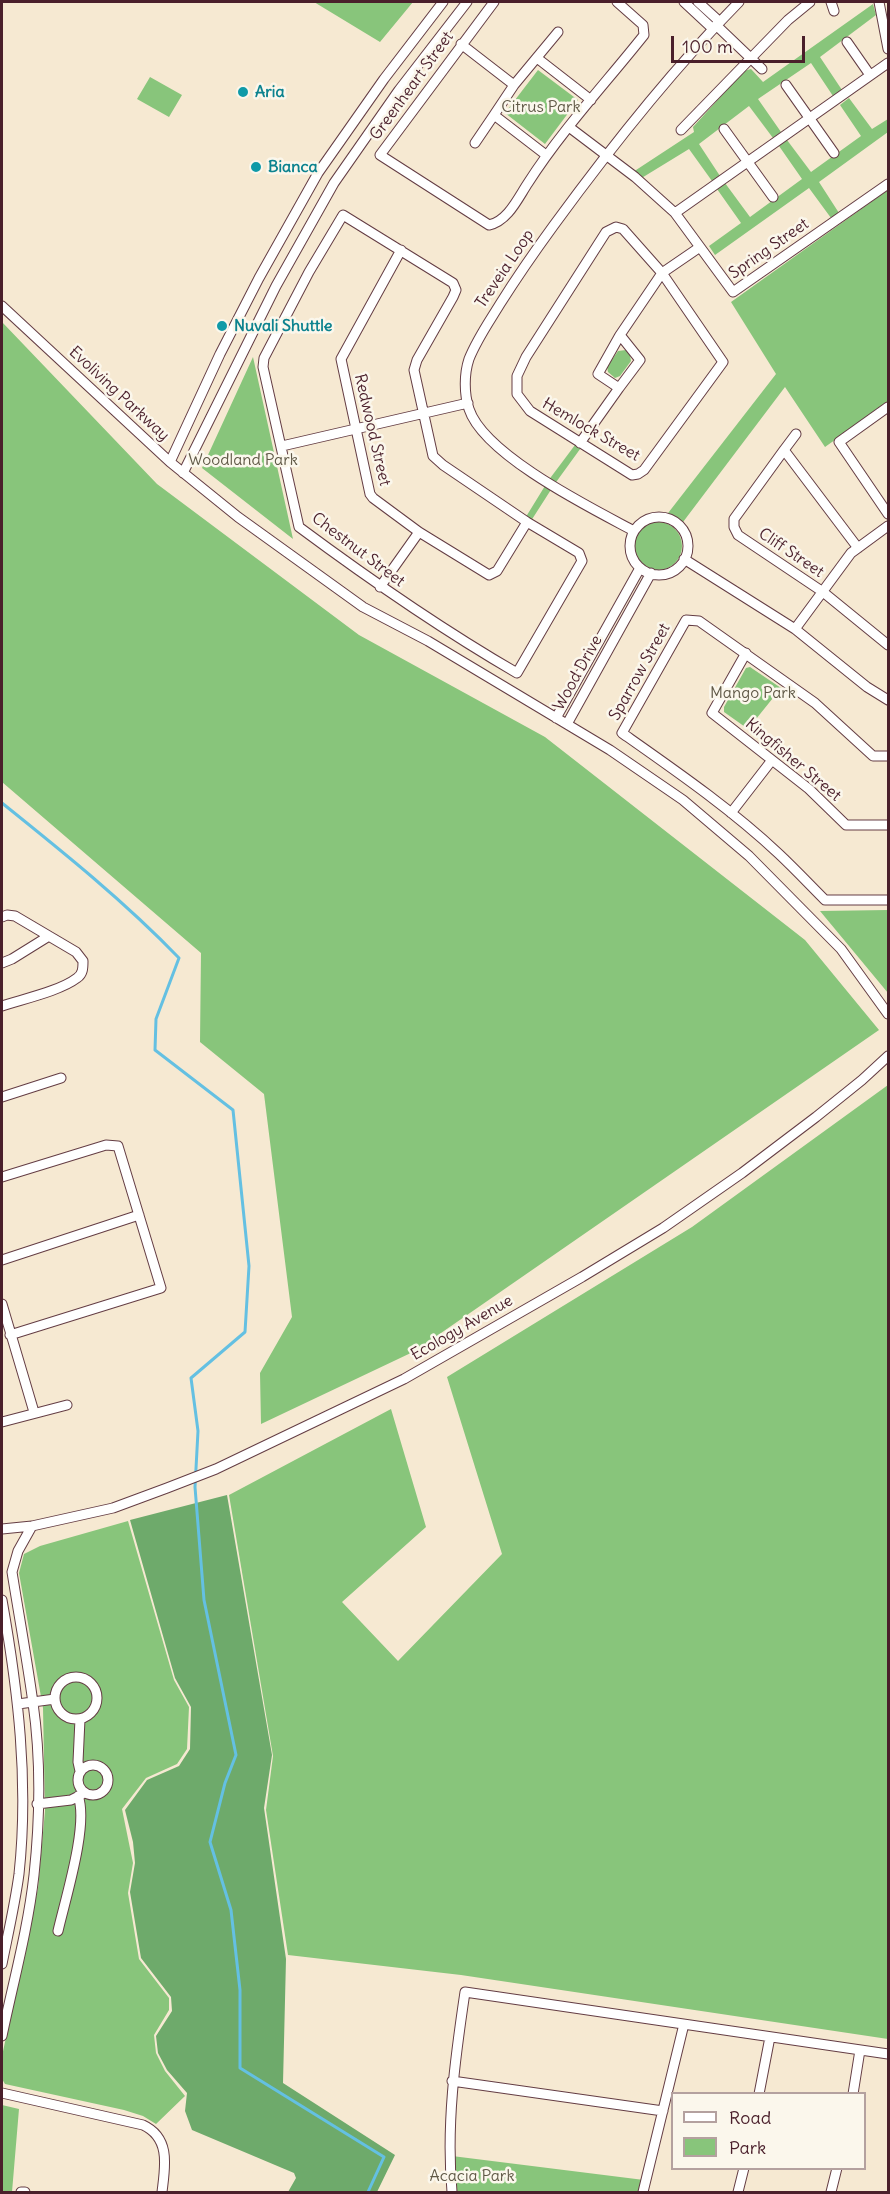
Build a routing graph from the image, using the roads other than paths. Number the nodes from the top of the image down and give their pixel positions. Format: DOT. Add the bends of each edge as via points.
graph roads {
  1 [pos="443,2"];
  2 [pos="467,2"];
  3 [pos="494,2"];
  4 [pos="617,2"];
  5 [pos="684,2"];
  6 [pos="698,2"];
  7 [pos="739,2"];
  8 [pos="810,2"];
  9 [pos="831,2"];
  10 [pos="879,2"];
  11 [pos="834,11"];
  12 [pos="716,25"];
  13 [pos="558,32"];
  14 [pos="847,42"];
  15 [pos="461,44"];
  16 [pos="888,49"];
  17 [pos="752,57"];
  18 [pos="537,58"];
  19 [pos="888,63"];
  20 [pos="762,69"];
  21 [pos="870,75"];
  22 [pos="514,85"];
  23 [pos="786,85"];
  24 [pos="591,99"];
  25 [pos="494,115"];
  26 [pos="809,119"];
  27 [pos="568,128"];
  28 [pos="724,129"];
  29 [pos="681,130"];
  30 [pos="474,143"];
  31 [pos="834,153"];
  32 [pos="546,155"];
  33 [pos="605,155"];
  34 [pos="748,161"];
  35 [pos="888,184"];
  36 [pos="773,197"];
  37 [pos="675,213"];
  38 [pos="700,247"];
  39 [pos="401,250"];
  40 [pos="662,273"];
  41 [pos="2,306"];
  42 [pos="620,335"];
  43 [pos="619,388"];
  44 [pos="468,402"];
  45 [pos="888,407"];
  46 [pos="423,412"];
  47 [pos="355,428"];
  48 [pos="796,434"];
  49 [pos="580,443"];
  50 [pos="282,446"];
  51 [pos="784,450"];
  52 [pos="170,462"];
  53 [pos="183,473"];
  54 [pos="888,514"];
  55 [pos="527,522"];
  56 [pos="888,526"];
  57 [pos="634,531"];
  58 [pos="419,532"];
  59 [pos="858,548"];
  60 [pos="684,558"];
  61 [pos="640,568"];
  62 [pos="651,573"];
  63 [pos="380,587"];
  64 [pos="823,592"];
  65 [pos="795,629"];
  66 [pos="604,632"];
  67 [pos="616,637"];
  68 [pos="888,645"];
  69 [pos="746,653"];
  70 [pos="888,700"];
  71 [pos="556,718"];
  72 [pos="567,724"];
  73 [pos="888,756"];
  74 [pos="772,760"];
  75 [pos="731,813"];
  76 [pos="888,825"];
  77 [pos="888,900"];
  78 [pos="2,917"];
  79 [pos="49,936"];
  80 [pos="2,963"];
  81 [pos="2,1006"];
  82 [pos="888,1014"];
  83 [pos="888,1056"];
  84 [pos="61,1078"];
  85 [pos="2,1097"];
  86 [pos="2,1176"];
  87 [pos="139,1215"];
  88 [pos="2,1260"];
  89 [pos="2,1304"];
  90 [pos="10,1335"];
  91 [pos="67,1405"];
  92 [pos="34,1412"];
  93 [pos="2,1422"];
  94 [pos="32,1526"];
  95 [pos="2,1529"];
  96 [pos="16,1600"];
  97 [pos="2,1602"];
  98 [pos="23,1642"];
  99 [pos="9,1644"];
  100 [pos="55,1699"];
  101 [pos="33,1703"];
  102 [pos="18,1704"];
  103 [pos="80,1719"];
  104 [pos="80,1771"];
  105 [pos="81,1795"];
  106 [pos="37,1804"];
  107 [pos="58,1931"];
  108 [pos="2,1964"];
  109 [pos="684,2024"];
  110 [pos="2,2036"];
  111 [pos="770,2037"];
  112 [pos="860,2050"];
  113 [pos="888,2054"];
  114 [pos="452,2081"];
  115 [pos="2,2092"];
  116 [pos="759,2092"];
  117 [pos="853,2092"];
  118 [pos="663,2111"];
  119 [pos="744,2170"];
  120 [pos="837,2170"];
  121 [pos="162,2193"];
  122 [pos="452,2193"];
  123 [pos="643,2193"];
  124 [pos="738,2193"];
  125 [pos="831,2193"];
  1 -- 52 [label="street" via="318,173 220,354"];
  2 -- 53 [label="street" via="334,183 266,305"];
  3 -- 15 [label="street, Greenheart Street"];
  4 -- 24 [label="street, Greenheart Street" via="643,25 644,34"];
  5 -- 12 [label="street"];
  6 -- 12 [label="street"];
  7 -- 12 [label="street, Treveia Loop"];
  8 -- 17 [label="street"];
  9 -- 11 [label="street"];
  10 -- 16 [label="street"];
  12 -- 17 [label="street"];
  12 -- 33 [label="street, Treveia Loop"];
  13 -- 18 [label="street"];
  14 -- 21 [label="street"];
  15 -- 22 [label="street"];
  15 -- 32 [label="street, Greenheart Street" via="380,155 489,225 506,216"];
  17 -- 20 [label="street"];
  17 -- 29 [label="street"];
  18 -- 22 [label="street"];
  18 -- 24 [label="street"];
  19 -- 21 [label="street"];
  21 -- 26 [label="street"];
  22 -- 25 [label="street"];
  23 -- 26 [label="street"];
  24 -- 27 [label="street, Greenheart Street"];
  25 -- 30 [label="street"];
  25 -- 32 [label="street"];
  26 -- 31 [label="street"];
  26 -- 34 [label="street"];
  27 -- 32 [label="street, Greenheart Street"];
  27 -- 33 [label="street"];
  28 -- 34 [label="street"];
  33 -- 37 [label="street, Spring Street"];
  33 -- 44 [label="street, Treveia Loop" via="530,257 480,336 469,362 465,389"];
  34 -- 36 [label="street"];
  34 -- 37 [label="street"];
  35 -- 38 [label="street, Spring Street" via="733,292"];
  37 -- 38 [label="street, Spring Street"];
  38 -- 40 [label="street"];
  39 -- 46 [label="street, Chestnut Street" via="453,283 456,290 414,370"];
  39 -- 47 [label="street, Redwood Street" via="341,359"];
  39 -- 50 [label="street, Chestnut Street" via="343,215 264,358"];
  40 -- 42 [label="street"];
  40 -- 49 [label="street, Hemlock Street" via="723,362 638,474 632,475"];
  40 -- 49 [label="street, Hemlock Street" via="623,229 616,227 606,232 526,357 517,376 517,394 530,411"];
  41 -- 52 [label="street, Evoliving Parkway"];
  42 -- 43 [label="street" via="640,360"];
  42 -- 43 [label="street" via="598,374"];
  43 -- 49 [label="street"];
  44 -- 46 [label="street"];
  44 -- 57 [label="street, Treveia Loop" via="482,431 502,452"];
  45 -- 54 [label="street" via="839,442"];
  46 -- 47 [label="street"];
  46 -- 55 [label="street, Chestnut Street" via="433,456"];
  47 -- 50 [label="street"];
  47 -- 58 [label="street, Redwood Street" via="373,498"];
  48 -- 51 [label="street, Cliff Street"];
  50 -- 63 [label="street, Chestnut Street" via="298,527"];
  51 -- 59 [label="street"];
  51 -- 64 [label="street, Cliff Street" via="734,519 734,527 738,536"];
  52 -- 53 [label="street, Evoliving Parkway"];
  53 -- 71 [label="street, Evoliving Parkway" via="363,607"];
  55 -- 58 [label="street, Redwood Street" via="497,571 489,575"];
  55 -- 63 [label="street, Chestnut Street" via="579,553 582,561 517,673"];
  56 -- 59 [label="street"];
  57 -- 60 [label="street" via="647,519 673,521 685,533"];
  57 -- 61 [label="street" via="630,550"];
  58 -- 63 [label="street"];
  59 -- 64 [label="street"];
  60 -- 62 [label="street" via="670,572"];
  60 -- 65 [label="street"];
  61 -- 62 [label="street"];
  61 -- 66 [label="street, Wood Drive"];
  62 -- 67 [label="street, Wood Drive"];
  64 -- 65 [label="street"];
  64 -- 68 [label="street"];
  65 -- 70 [label="street"];
  66 -- 67 [label="street, Wood Drive"];
  66 -- 71 [label="street, Wood Drive"];
  67 -- 72 [label="street, Wood Drive"];
  69 -- 73 [label="street, Sparrow Street" via="815,703 873,756"];
  69 -- 74 [label="street, Kingfisher Street" via="711,713"];
  69 -- 75 [label="street, Sparrow Street" via="699,621 686,620 622,733"];
  71 -- 72 [label="street, Evoliving Parkway"];
  72 -- 82 [label="street, Evoliving Parkway" via="683,800 749,856 841,949"];
  74 -- 75 [label="street"];
  74 -- 76 [label="street, Kingfisher Street" via="846,825"];
  75 -- 77 [label="street, Sparrow Street" via="825,900"];
  78 -- 79 [label="street" via="15,916"];
  79 -- 80 [label="street"];
  79 -- 81 [label="street" via="76,952 83,961 83,971 78,978 51,990"];
  83 -- 94 [label="street, Ecology Avenue" via="742,1173 653,1234 404,1379 216,1469 113,1508"];
  84 -- 85 [label="street"];
  86 -- 87 [label="street" via="106,1145 118,1146"];
  87 -- 88 [label="street"];
  87 -- 90 [label="street" via="161,1288"];
  89 -- 90 [label="street"];
  90 -- 92 [label="street"];
  91 -- 92 [label="street"];
  92 -- 93 [label="street"];
  94 -- 95 [label="street, Ecology Avenue"];
  94 -- 96 [label="street" via="12,1572"];
  96 -- 97 [label="street"];
  96 -- 98 [label="street"];
  97 -- 99 [label="street"];
  98 -- 99 [label="street"];
  98 -- 101 [label="street"];
  99 -- 102 [label="street"];
  100 -- 101 [label="street"];
  100 -- 103 [label="street" via="63,1715"];
  100 -- 103 [label="street" via="58,1687 68,1678 80,1677 92,1683 98,1695 96,1708"];
  101 -- 102 [label="street"];
  101 -- 106 [label="street"];
  102 -- 108 [label="street" via="22,1774 19,1874"];
  103 -- 104 [label="street"];
  104 -- 105 [label="street" via="77,1781"];
  104 -- 105 [label="street" via="93,1765 108,1776 101,1794"];
  105 -- 106 [label="street"];
  105 -- 107 [label="street" via="78,1840"];
  106 -- 110 [label="street" via="34,1876"];
  109 -- 111 [label="street"];
  109 -- 114 [label="street" via="465,1992"];
  109 -- 118 [label="street"];
  111 -- 112 [label="street"];
  111 -- 116 [label="street"];
  112 -- 113 [label="street"];
  112 -- 117 [label="street"];
  114 -- 118 [label="street"];
  114 -- 122 [label="street" via="448,2156"];
  115 -- 121 [label="street" via="151,2129 164,2146"];
  118 -- 123 [label="street"];
  119 -- 124 [label="street"];
  120 -- 125 [label="street"];
}
